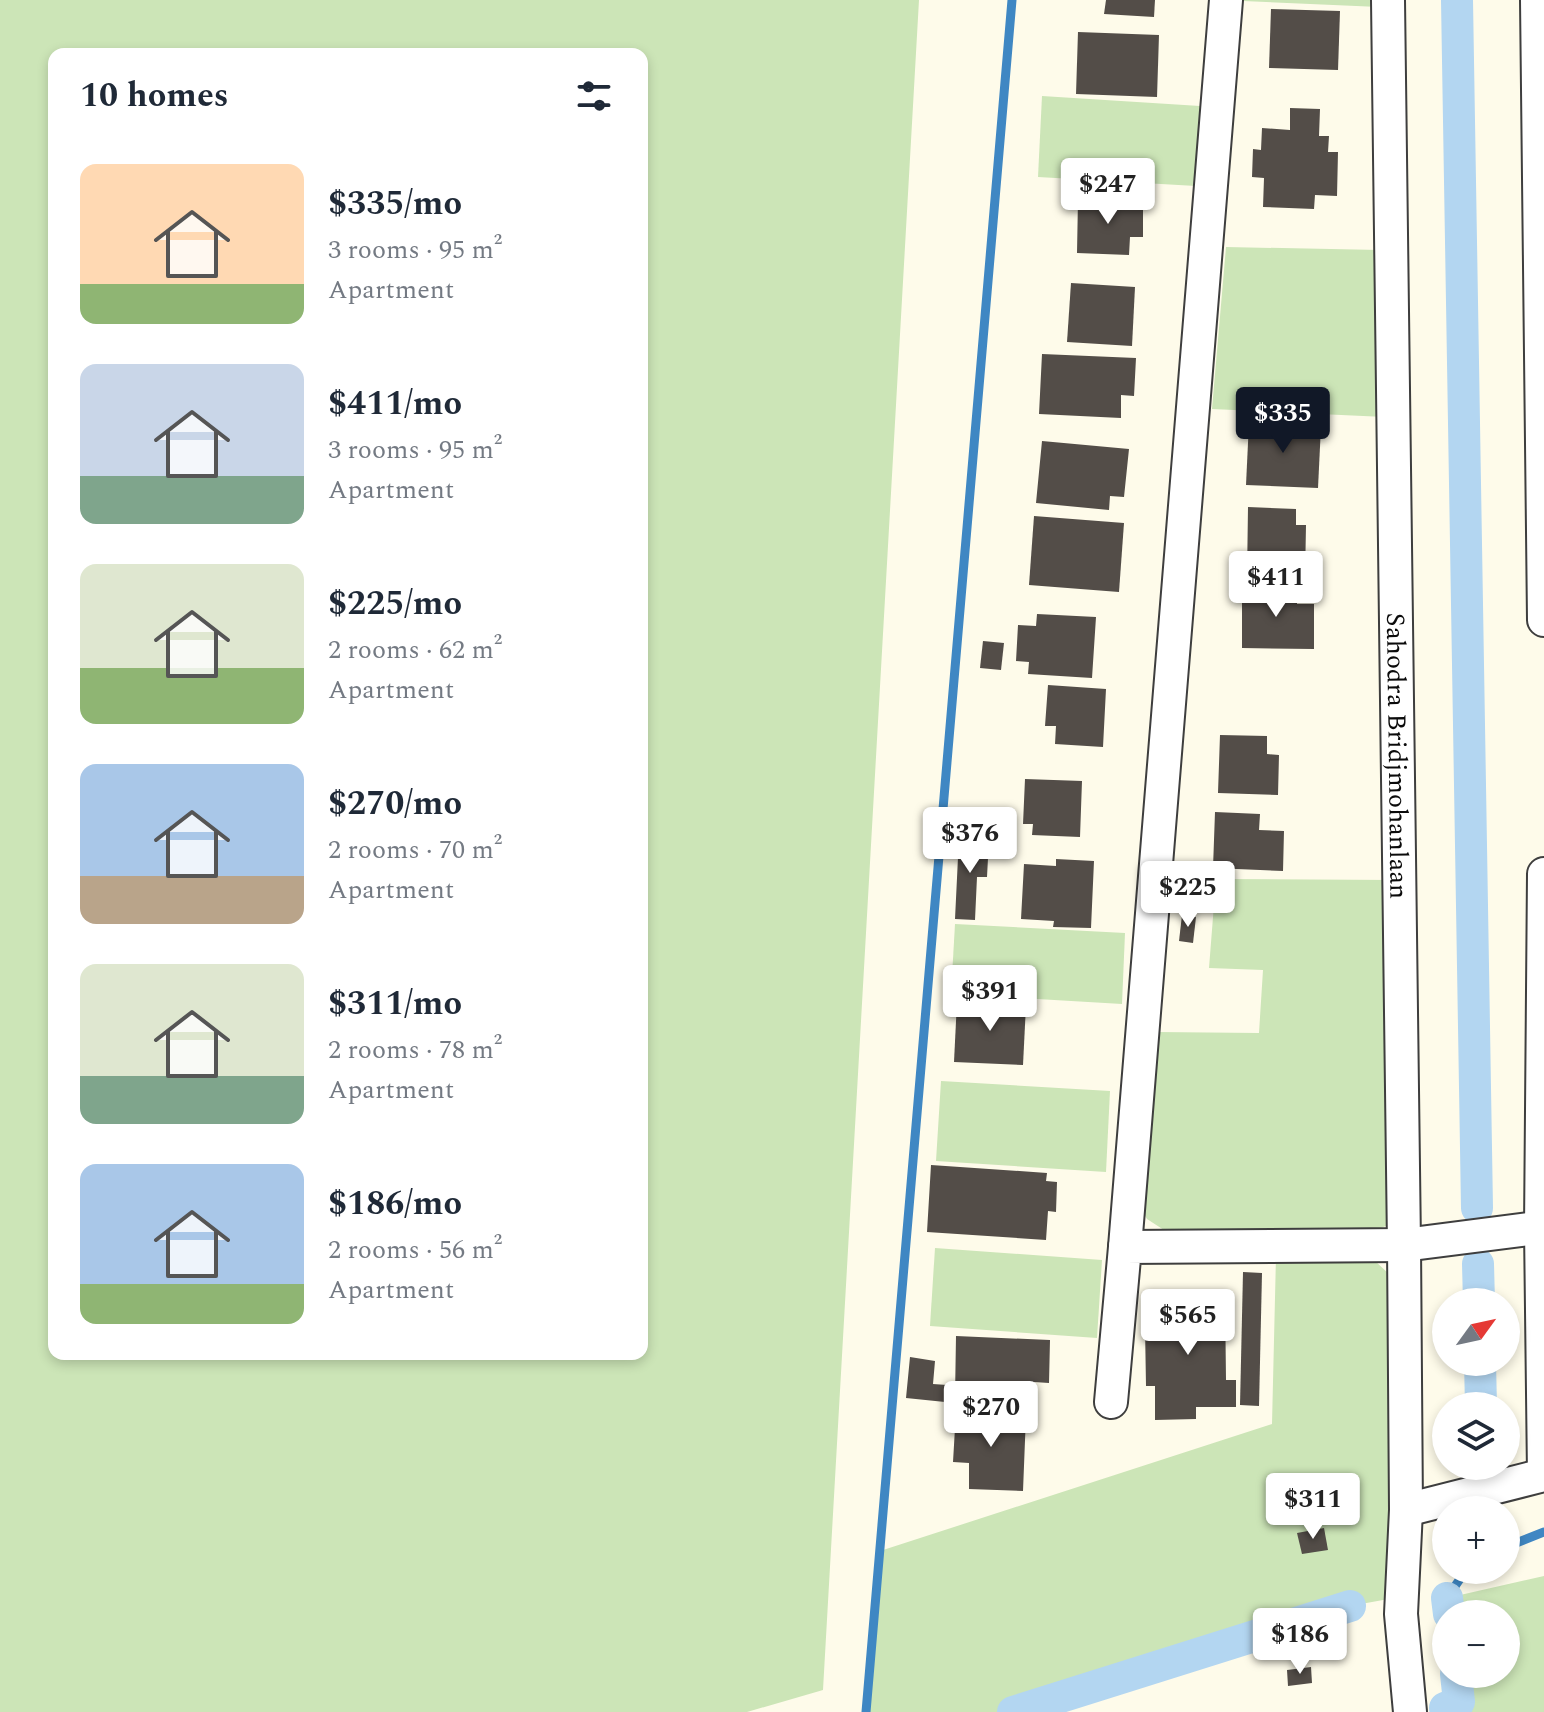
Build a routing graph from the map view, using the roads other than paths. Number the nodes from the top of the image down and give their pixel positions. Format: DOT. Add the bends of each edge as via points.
graph roads {
  1 [pos="1226,0"];
  2 [pos="1388,0"];
  3 [pos="1537,0"];
  4 [pos="1544,620"];
  5 [pos="1544,874"];
  6 [pos="1542,1228"];
  7 [pos="1404,1245"];
  8 [pos="1125,1247"];
  9 [pos="1111,1402"];
  10 [pos="1544,1475"];
  11 [pos="1406,1510"];
  12 [pos="1410,1712"];
  1 -- 8 [label="street"];
  2 -- 7 [label="street, Sahodra Bridjmohanlaan"];
  3 -- 4 [label="street"];
  5 -- 6 [label="street"];
  6 -- 7 [label="street"];
  6 -- 10 [label="street"];
  7 -- 8 [label="street"];
  7 -- 11 [label="street, Sahodra Bridjmohanlaan"];
  8 -- 9 [label="street"];
  10 -- 11 [label="street"];
  11 -- 12 [label="street, Sahodra Bridjmohanlaan" via="1401,1614"];
}
